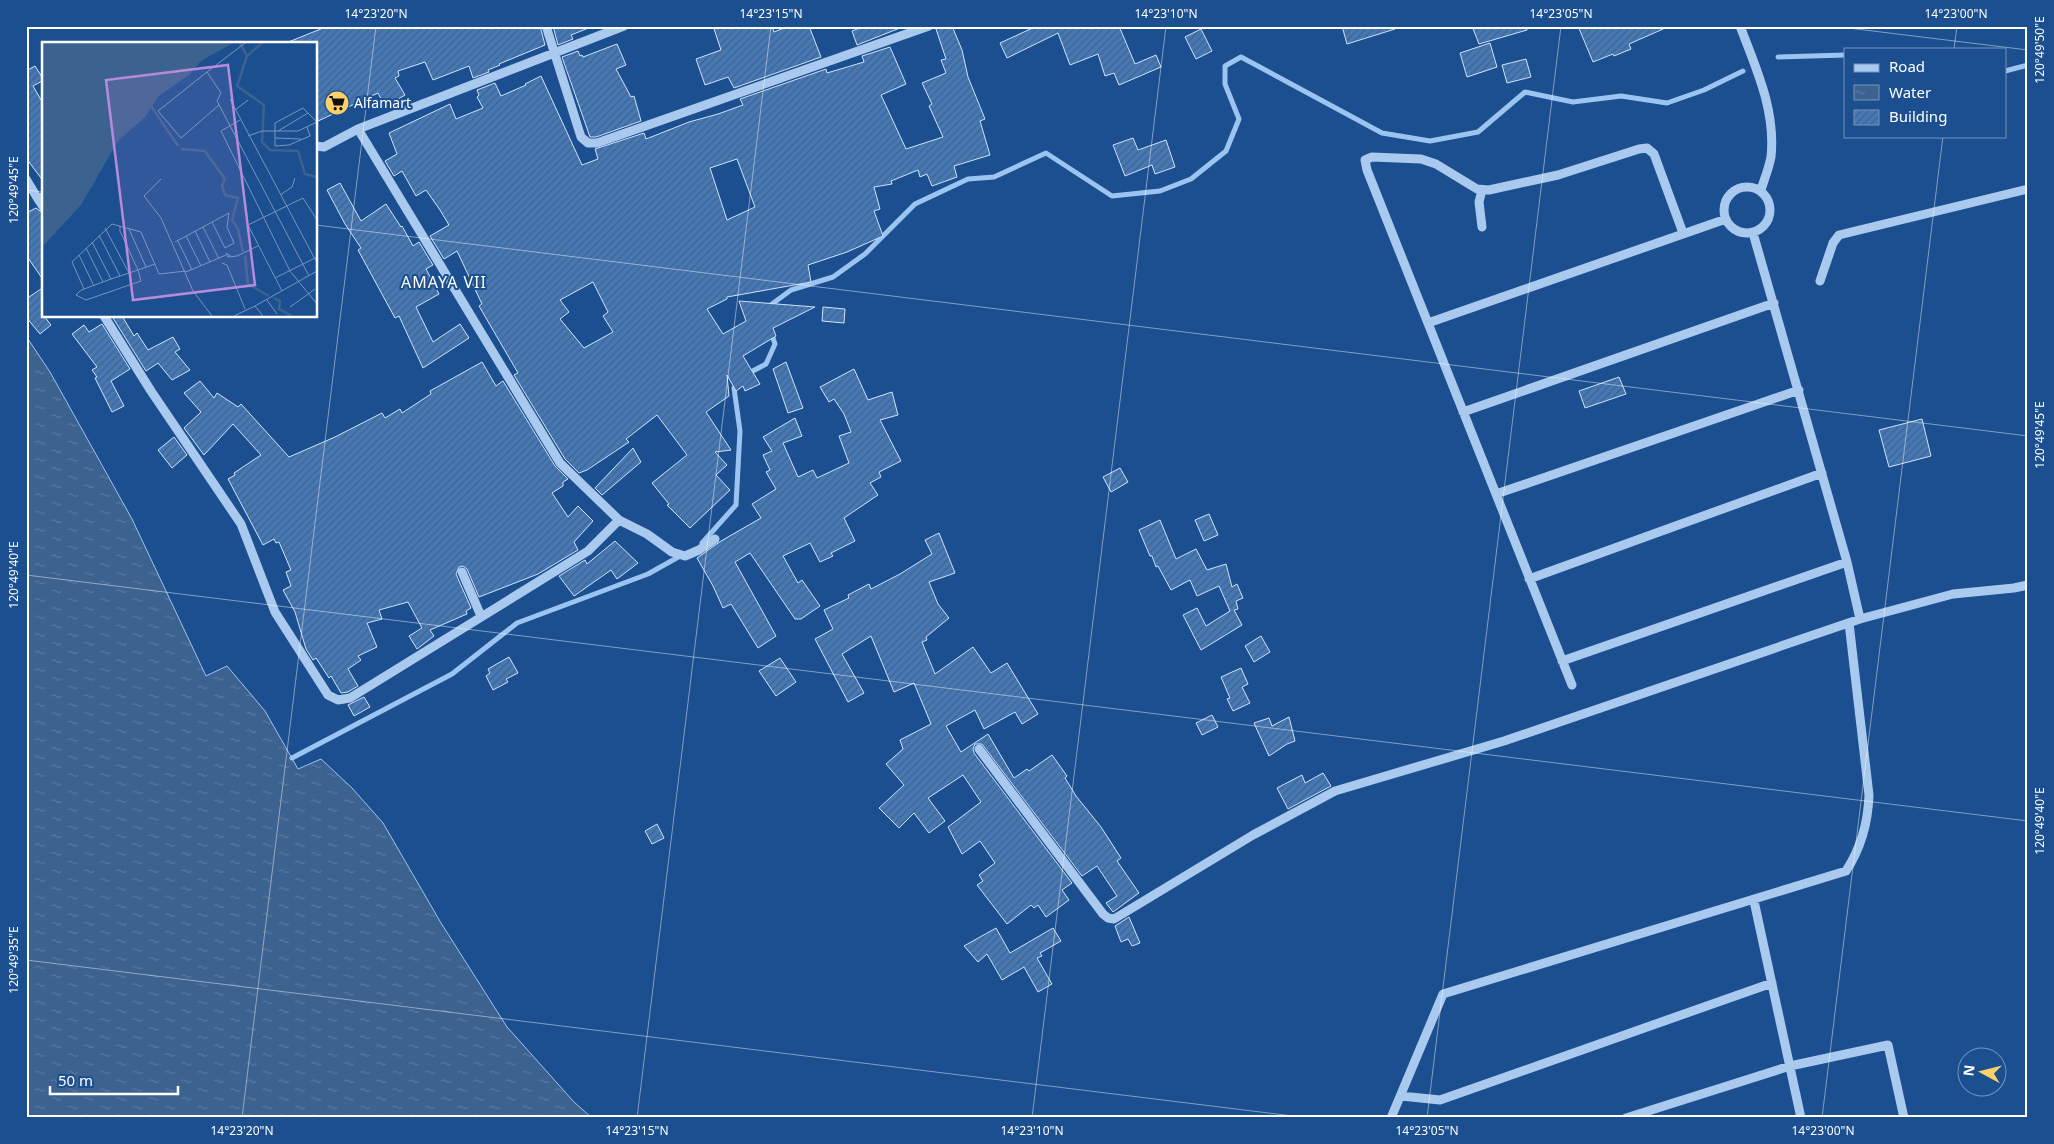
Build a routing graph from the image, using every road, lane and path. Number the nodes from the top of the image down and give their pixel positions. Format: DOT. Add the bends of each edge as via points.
graph roads {
  1 [pos="546,26"];
  2 [pos="624,26"];
  3 [pos="929,26"];
  4 [pos="1740,26"];
  5 [pos="555,53"];
  6 [pos="358,129"];
  7 [pos="318,146"];
  8 [pos="26,178"];
  9 [pos="2028,189"];
  10 [pos="1482,190"];
  11 [pos="1761,190"];
  12 [pos="41,197"];
  13 [pos="1726,219"];
  14 [pos="1482,227"];
  15 [pos="1753,232"];
  16 [pos="1682,233"];
  17 [pos="1820,281"];
  18 [pos="1774,302"];
  19 [pos="105,318"];
  20 [pos="1428,324"];
  21 [pos="1799,390"];
  22 [pos="1463,412"];
  23 [pos="1822,473"];
  24 [pos="1496,494"];
  25 [pos="619,520"];
  26 [pos="715,540"];
  27 [pos="1847,562"];
  28 [pos="462,572"];
  29 [pos="1529,579"];
  30 [pos="2028,584"];
  31 [pos="481,616"];
  32 [pos="1860,619"];
  33 [pos="1849,623"];
  34 [pos="1562,661"];
  35 [pos="1572,685"];
  36 [pos="979,749"];
  37 [pos="1754,900"];
  38 [pos="1772,983"];
  39 [pos="1790,1066"];
  40 [pos="1401,1096"];
  41 [pos="1391,1118"];
  42 [pos="1626,1118"];
  43 [pos="1801,1118"];
  44 [pos="1904,1118"];
  1 -- 5 [label="street"];
  2 -- 5 [label="street"];
  3 -- 5 [label="street" via="597,143 588,143 581,136"];
  4 -- 11 [label="street" via="1766,97 1772,132 1770,158"];
  5 -- 6 [label="street"];
  6 -- 7 [label="street" via="324,147"];
  6 -- 25 [label="street" via="560,463"];
  8 -- 12 [label="street"];
  9 -- 17 [label="street" via="1839,235"];
  10 -- 14 [label="street" via="1479,202"];
  10 -- 16 [label="street" via="1558,175 1647,148 1654,154"];
  10 -- 20 [label="street" via="1421,159 1372,157 1365,160 1366,170"];
  11 -- 13 [label="street" via="1748,186 1735,189 1724,205"];
  11 -- 15 [label="street" via="1769,201 1770,214 1764,226"];
  13 -- 15 [label="street" via="1740,232"];
  13 -- 16 [label="street"];
  15 -- 18 [label="street"];
  16 -- 20 [label="street"];
  18 -- 21 [label="street"];
  18 -- 22 [label="street"];
  19 -- 31 [label="street" via="242,524 275,612 328,695 338,700 350,698"];
  20 -- 22 [label="street"];
  21 -- 23 [label="street"];
  21 -- 24 [label="street"];
  22 -- 24 [label="street"];
  23 -- 27 [label="street"];
  23 -- 29 [label="street"];
  24 -- 29 [label="street"];
  25 -- 26 [label="street" via="672,552 685,556"];
  25 -- 31 [label="street" via="588,551"];
  27 -- 32 [label="street"];
  27 -- 34 [label="street"];
  28 -- 31 [label="street"];
  29 -- 34 [label="street"];
  30 -- 32 [label="street" via="1953,594"];
  32 -- 33 [label="street"];
  33 -- 36 [label="street" via="1504,740 1335,790 1114,919 1103,914"];
  33 -- 37 [label="street" via="1869,795 1858,852 1846,871"];
  34 -- 35 [label="street"];
  37 -- 38 [label="street"];
  37 -- 40 [label="street" via="1442,994"];
  38 -- 39 [label="street"];
  38 -- 40 [label="street" via="1440,1100"];
  39 -- 42 [label="street"];
  39 -- 43 [label="street"];
  39 -- 44 [label="street" via="1888,1045"];
  40 -- 41 [label="street"];
}
